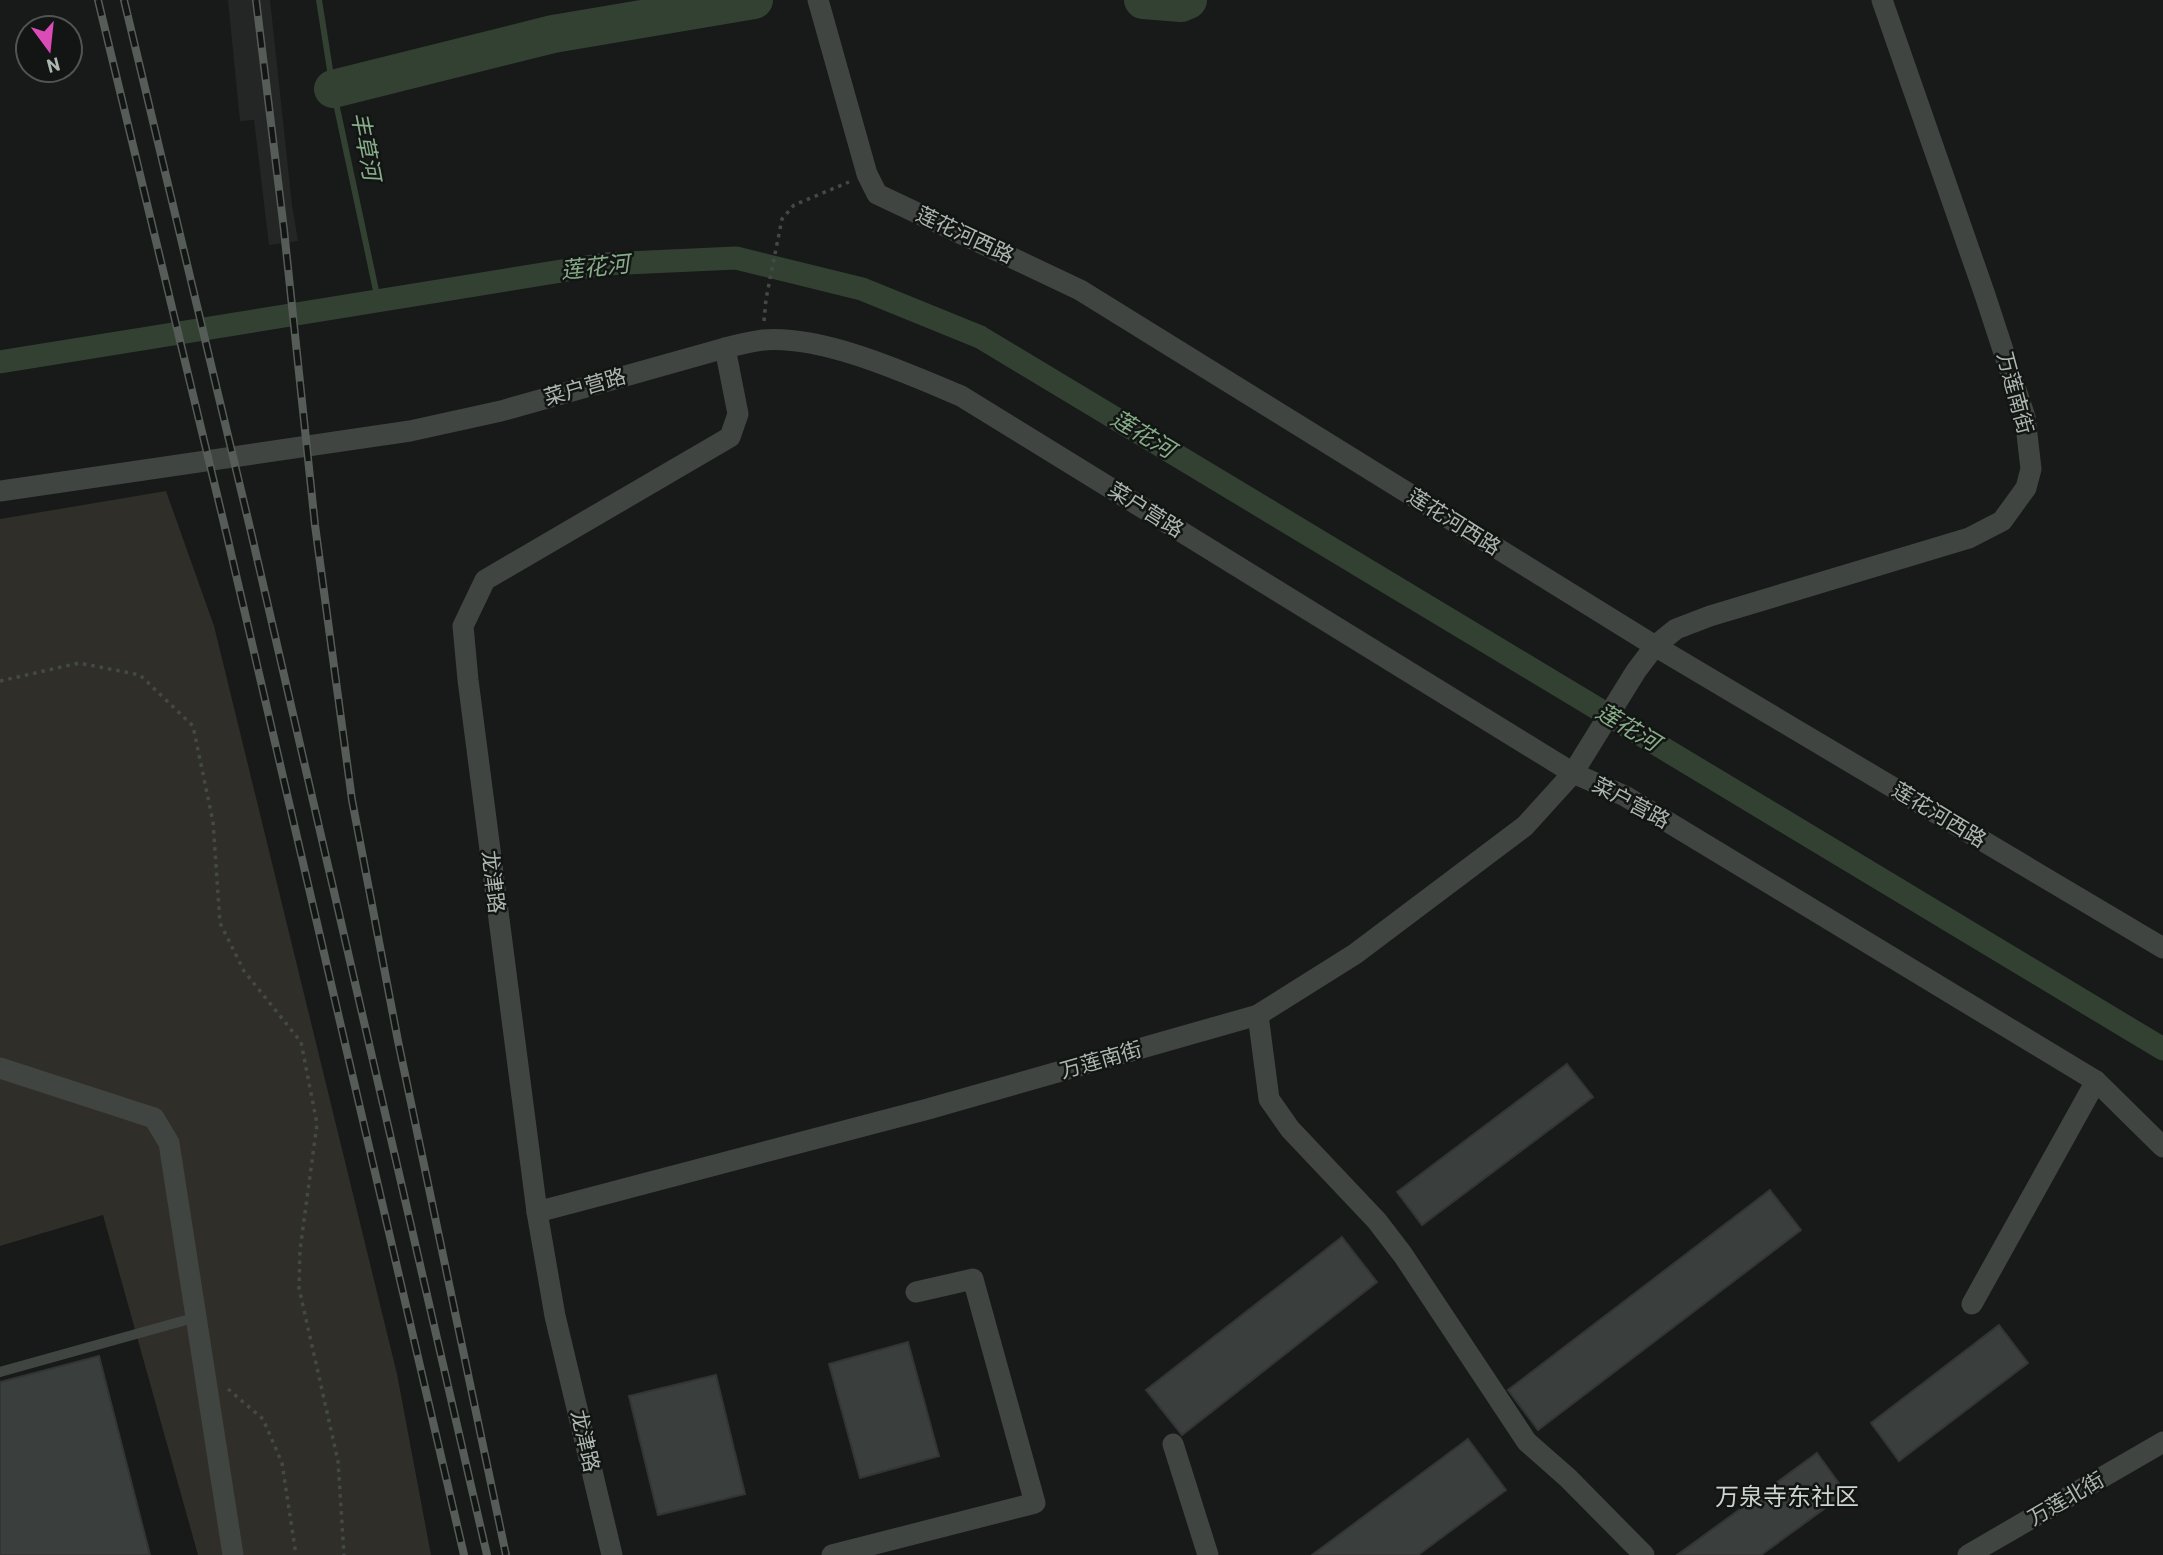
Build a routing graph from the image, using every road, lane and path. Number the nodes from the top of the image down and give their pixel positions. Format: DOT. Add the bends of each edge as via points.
graph roads {
  1 [pos="818,0"];
  2 [pos="1882,0"];
  3 [pos="867,174"];
  4 [pos="766,299"];
  5 [pos="725,348"];
  6 [pos="0,491"];
  7 [pos="1655,646"];
  8 [pos="0,681"];
  9 [pos="1573,774"];
  10 [pos="2163,948"];
  11 [pos="1258,1015"];
  12 [pos="0,1068"];
  13 [pos="2096,1081"];
  14 [pos="2163,1147"];
  15 [pos="537,1212"];
  16 [pos="916,1292"];
  17 [pos="1972,1304"];
  18 [pos="197,1317"];
  19 [pos="205,1370"];
  20 [pos="0,1371"];
  21 [pos="2163,1442"];
  22 [pos="1173,1444"];
  23 [pos="233,1555"];
  24 [pos="296,1555"];
  25 [pos="344,1555"];
  26 [pos="612,1555"];
  27 [pos="832,1555"];
  28 [pos="1208,1555"];
  29 [pos="1644,1555"];
  30 [pos="1968,1555"];
  1 -- 3 [label="street, 莲花河西路"];
  2 -- 7 [label="street, 万莲南街" via="2025,417 2031,469 2026,488 2002,521 1969,538 1710,616 1676,629"];
  3 -- 4 [label="path" via="794,205 782,219"];
  3 -- 7 [label="street, 莲花河西路" via="877,194 1080,290"];
  5 -- 6 [label="street, 菜户营路" via="501,411 410,431"];
  5 -- 9 [label="street, 菜户营路" via="791,341 847,352 961,396"];
  5 -- 15 [label="street, 龙津路" via="738,414 730,437 485,580 463,626"];
  7 -- 9 [label="street, 万莲南街"];
  7 -- 10 [label="street, 莲花河西路"];
  8 -- 25 [label="path" via="79,663 140,675 193,726 213,822 220,923 244,971 301,1042 317,1124 299,1288 338,1461"];
  9 -- 11 [label="street, 万莲南街" via="1525,826 1355,954"];
  9 -- 13 [label="street, 菜户营路" via="1625,796"];
  11 -- 15 [label="street, 万莲南街" via="928,1109"];
  11 -- 29 [label="street" via="1269,1099 1290,1129 1403,1255 1527,1442"];
  12 -- 18 [label="street" via="154,1118 169,1143"];
  13 -- 14 [label="street, 菜户营路"];
  13 -- 17 [label="street"];
  15 -- 26 [label="street, 龙津路" via="555,1316"];
  16 -- 27 [label="street" via="973,1279 1035,1503"];
  18 -- 19 [label="street"];
  18 -- 20 [label="lane"];
  19 -- 23 [label="street"];
  19 -- 24 [label="path" via="263,1419 282,1463"];
  21 -- 30 [label="street, 万莲北街"];
  22 -- 28 [label="street"];
}
